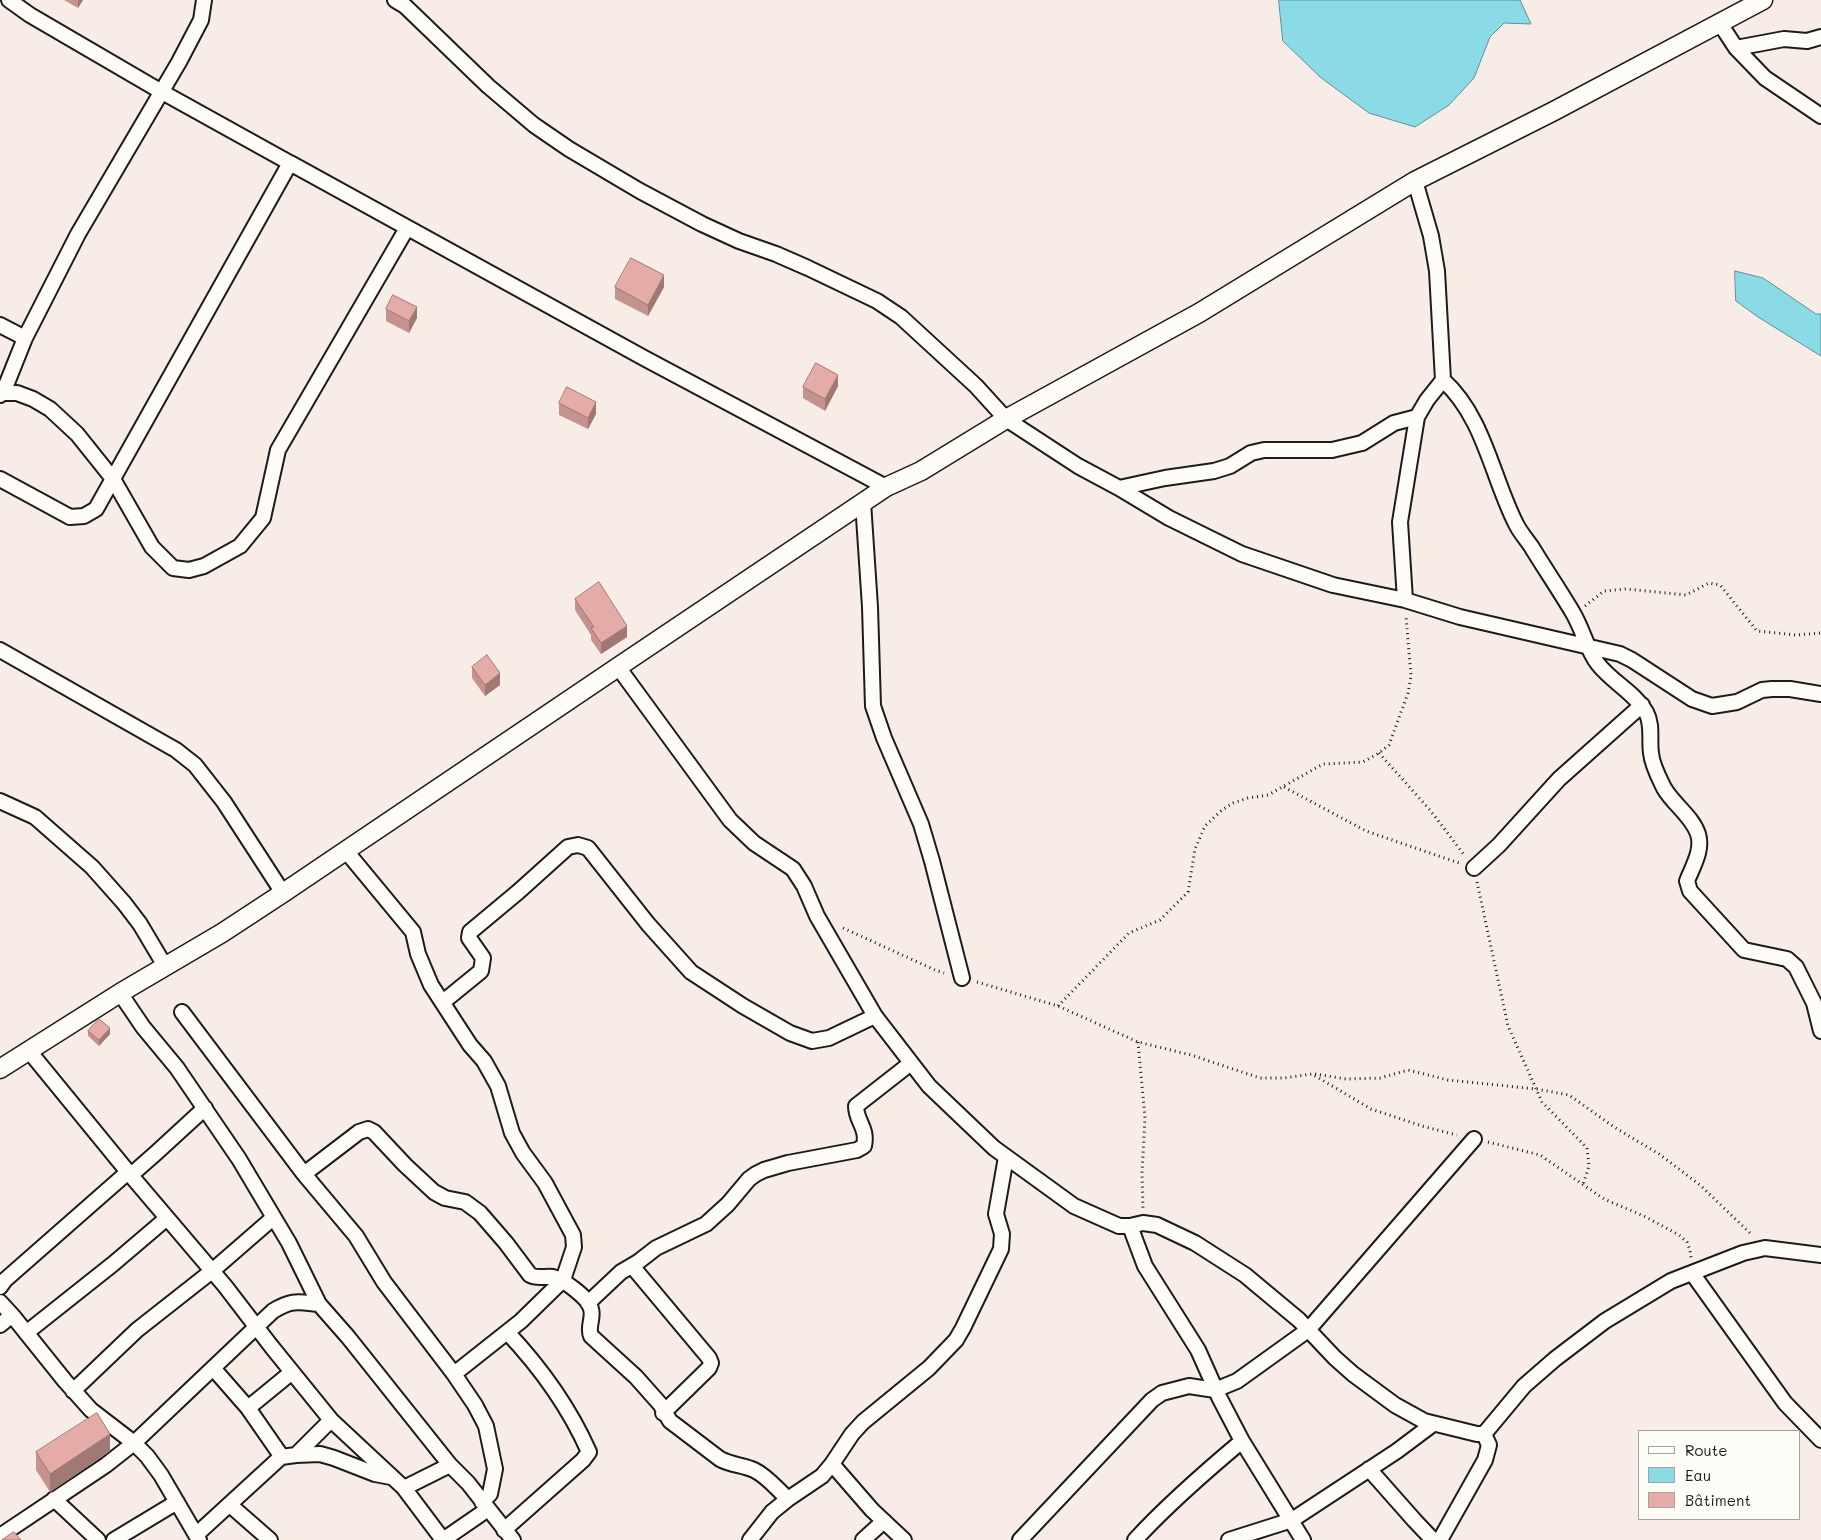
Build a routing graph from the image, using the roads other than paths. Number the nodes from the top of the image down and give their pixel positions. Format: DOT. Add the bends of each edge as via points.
graph roads {
  1 [pos="8,0"];
  2 [pos="204,0"];
  3 [pos="395,0"];
  4 [pos="1763,0"];
  5 [pos="1719,22"];
  6 [pos="1821,36"];
  7 [pos="1736,48"];
  8 [pos="162,92"];
  9 [pos="1821,116"];
  10 [pos="290,163"];
  11 [pos="1415,181"];
  12 [pos="407,228"];
  13 [pos="0,324"];
  14 [pos="25,338"];
  15 [pos="1443,380"];
  16 [pos="2,394"];
  17 [pos="1417,417"];
  18 [pos="1006,419"];
  19 [pos="0,479"];
  20 [pos="113,479"];
  21 [pos="886,487"];
  22 [pos="1120,488"];
  23 [pos="863,502"];
  24 [pos="1405,600"];
  25 [pos="1590,648"];
  26 [pos="0,650"];
  27 [pos="618,667"];
  28 [pos="1821,694"];
  29 [pos="1642,705"];
  30 [pos="0,800"];
  31 [pos="346,851"];
  32 [pos="1474,868"];
  33 [pos="283,894"];
  34 [pos="165,966"];
  35 [pos="962,978"];
  36 [pos="120,993"];
  37 [pos="444,1002"];
  38 [pos="182,1012"];
  39 [pos="875,1016"];
  40 [pos="1821,1031"];
  41 [pos="29,1051"];
  42 [pos="911,1064"];
  43 [pos="0,1069"];
  44 [pos="204,1108"];
  45 [pos="1474,1138"];
  46 [pos="1006,1157"];
  47 [pos="129,1174"];
  48 [pos="304,1174"];
  49 [pos="167,1218"];
  50 [pos="273,1218"];
  51 [pos="1136,1224"];
  52 [pos="1821,1255"];
  53 [pos="632,1266"];
  54 [pos="212,1271"];
  55 [pos="1692,1273"];
  56 [pos="563,1280"];
  57 [pos="0,1287"];
  58 [pos="0,1302"];
  59 [pos="588,1303"];
  60 [pos="319,1304"];
  61 [pos="12,1315"];
  62 [pos="0,1325"];
  63 [pos="256,1327"];
  64 [pos="1308,1330"];
  65 [pos="507,1332"];
  66 [pos="26,1333"];
  67 [pos="213,1368"];
  68 [pos="292,1372"];
  69 [pos="454,1374"];
  70 [pos="1215,1390"];
  71 [pos="74,1391"];
  72 [pos="248,1408"];
  73 [pos="664,1413"];
  74 [pos="332,1420"];
  75 [pos="1433,1424"];
  76 [pos="1484,1434"];
  77 [pos="1821,1440"];
  78 [pos="1242,1441"];
  79 [pos="134,1443"];
  80 [pos="289,1456"];
  81 [pos="832,1464"];
  82 [pos="450,1465"];
  83 [pos="1370,1469"];
  84 [pos="391,1477"];
  85 [pos="404,1488"];
  86 [pos="54,1499"];
  87 [pos="788,1499"];
  88 [pos="177,1502"];
  89 [pos="230,1505"];
  90 [pos="485,1505"];
  91 [pos="1292,1520"];
  92 [pos="884,1521"];
  93 [pos="509,1535"];
  94 [pos="0,1536"];
  95 [pos="198,1537"];
  96 [pos="98,1540"];
  97 [pos="114,1540"];
  98 [pos="270,1540"];
  99 [pos="443,1540"];
  100 [pos="750,1540"];
  101 [pos="863,1540"];
  102 [pos="904,1540"];
  103 [pos="1020,1540"];
  104 [pos="1136,1540"];
  105 [pos="1229,1540"];
  106 [pos="1303,1540"];
  107 [pos="1433,1540"];
  108 [pos="1440,1540"];
  1 -- 8 [label="street"];
  2 -- 8 [label="street" via="201,20"];
  3 -- 18 [label="street" via="534,125 569,149 702,224 815,271 877,301 901,317 976,386"];
  4 -- 5 [label="street"];
  5 -- 7 [label="street"];
  5 -- 11 [label="street"];
  6 -- 7 [label="street" via="1807,41 1784,38"];
  7 -- 9 [label="street" via="1765,78"];
  8 -- 10 [label="street"];
  8 -- 14 [label="street" via="78,234"];
  10 -- 12 [label="street"];
  10 -- 20 [label="street"];
  11 -- 15 [label="street" via="1437,271"];
  11 -- 18 [label="street" via="1200,313"];
  12 -- 20 [label="street" via="278,450 263,518 240,546 204,566 189,570 173,568 152,547"];
  12 -- 21 [label="street"];
  13 -- 14 [label="street"];
  14 -- 16 [label="street"];
  15 -- 17 [label="street"];
  15 -- 25 [label="street" via="1466,408 1516,525 1574,614"];
  16 -- 20 [label="street" via="17,393 50,409 77,434"];
  17 -- 22 [label="street" via="1394,424 1355,445 1332,450 1251,452 1230,466 1214,471"];
  17 -- 24 [label="street" via="1400,522"];
  18 -- 21 [label="street" via="921,471"];
  18 -- 22 [label="street" via="1070,461"];
  19 -- 20 [label="street" via="70,517 84,516 96,509"];
  21 -- 23 [label="street"];
  22 -- 24 [label="street" via="1169,518 1242,554 1333,585"];
  23 -- 27 [label="street"];
  23 -- 35 [label="street" via="873,706 921,824"];
  24 -- 25 [label="street" via="1460,617"];
  25 -- 28 [label="street" via="1620,654 1692,699 1712,706 1738,702 1762,690 1790,689"];
  25 -- 29 [label="street" via="1600,667"];
  26 -- 33 [label="street" via="176,750 195,765 224,802"];
  27 -- 31 [label="street"];
  27 -- 39 [label="street" via="730,820 754,843 793,869"];
  29 -- 32 [label="street" via="1559,779"];
  29 -- 40 [label="street" via="1651,724 1651,755 1655,768 1665,789 1698,834 1697,857 1686,880 1690,892 1744,950 1787,959 1796,967 1814,1002"];
  30 -- 34 [label="street" via="35,817 92,867 134,917"];
  31 -- 33 [label="street"];
  31 -- 37 [label="street" via="413,932 431,985"];
  33 -- 34 [label="street"];
  34 -- 36 [label="street"];
  36 -- 41 [label="street"];
  36 -- 44 [label="street"];
  37 -- 39 [label="street" via="482,966 483,958 469,938 470,932 568,847 578,845 588,848 691,972 743,1006 812,1041 829,1038"];
  37 -- 56 [label="street" via="498,1086 512,1133 545,1183 572,1235 574,1247"];
  38 -- 48 [label="street"];
  39 -- 42 [label="street"];
  41 -- 43 [label="street"];
  41 -- 47 [label="street"];
  42 -- 46 [label="street" via="929,1086"];
  42 -- 53 [label="street" via="856,1106 866,1136 864,1146 788,1163 756,1174 706,1224 656,1248"];
  44 -- 47 [label="street"];
  44 -- 50 [label="street"];
  45 -- 64 [label="street"];
  46 -- 51 [label="street" via="1074,1206 1118,1226"];
  46 -- 81 [label="street" via="996,1214 1002,1234 1001,1249 963,1328 929,1368 863,1422"];
  47 -- 49 [label="street"];
  47 -- 57 [label="street"];
  48 -- 56 [label="street" via="359,1132 371,1130 434,1192 465,1202 480,1213 530,1275"];
  48 -- 69 [label="street" via="356,1236 384,1282"];
  49 -- 54 [label="street"];
  49 -- 66 [label="street"];
  50 -- 54 [label="street"];
  50 -- 60 [label="street"];
  51 -- 64 [label="street" via="1157,1226 1195,1243 1245,1275"];
  51 -- 70 [label="street" via="1145,1266 1198,1350"];
  52 -- 55 [label="street" via="1765,1248"];
  53 -- 59 [label="street"];
  53 -- 73 [label="street" via="711,1363 710,1368"];
  54 -- 63 [label="street"];
  54 -- 71 [label="street" via="137,1330"];
  55 -- 76 [label="street" via="1671,1281 1605,1321 1555,1359 1524,1386"];
  55 -- 77 [label="street" via="1785,1404"];
  56 -- 59 [label="street"];
  56 -- 65 [label="street"];
  58 -- 61 [label="street"];
  59 -- 73 [label="street" via="592,1311 591,1336 636,1377"];
  60 -- 63 [label="street" via="286,1304"];
  60 -- 82 [label="street"];
  61 -- 62 [label="street"];
  61 -- 66 [label="street"];
  63 -- 67 [label="street"];
  63 -- 68 [label="street"];
  64 -- 70 [label="street" via="1237,1381"];
  64 -- 75 [label="street" via="1353,1374 1395,1405"];
  65 -- 69 [label="street"];
  65 -- 93 [label="street" via="552,1385 589,1452"];
  66 -- 71 [label="street"];
  67 -- 72 [label="street"];
  67 -- 79 [label="street"];
  68 -- 72 [label="street"];
  68 -- 74 [label="street"];
  69 -- 90 [label="street" via="486,1426 495,1469"];
  70 -- 78 [label="street"];
  70 -- 103 [label="street" via="1189,1386 1162,1393 1152,1400"];
  71 -- 79 [label="street" via="102,1419"];
  72 -- 80 [label="street"];
  73 -- 87 [label="street" via="670,1422 720,1459 760,1474"];
  74 -- 80 [label="street"];
  74 -- 84 [label="street"];
  75 -- 76 [label="street"];
  75 -- 83 [label="street"];
  76 -- 108 [label="street" via="1489,1445 1486,1460"];
  78 -- 91 [label="street"];
  78 -- 104 [label="street" via="1163,1510"];
  79 -- 86 [label="street"];
  79 -- 88 [label="street" via="154,1464"];
  80 -- 84 [label="street" via="320,1454"];
  80 -- 89 [label="street" via="270,1465"];
  81 -- 87 [label="street" via="822,1476"];
  81 -- 92 [label="street"];
  82 -- 85 [label="street"];
  82 -- 90 [label="street"];
  83 -- 91 [label="street"];
  83 -- 107 [label="street"];
  84 -- 85 [label="street"];
  85 -- 99 [label="street"];
  86 -- 94 [label="street"];
  86 -- 96 [label="street"];
  87 -- 100 [label="street" via="772,1512"];
  88 -- 95 [label="street"];
  88 -- 97 [label="street"];
  89 -- 95 [label="street"];
  89 -- 98 [label="street"];
  90 -- 93 [label="street"];
  90 -- 99 [label="street"];
  91 -- 105 [label="street"];
  91 -- 106 [label="street"];
  92 -- 101 [label="street"];
  92 -- 102 [label="street"];
}
